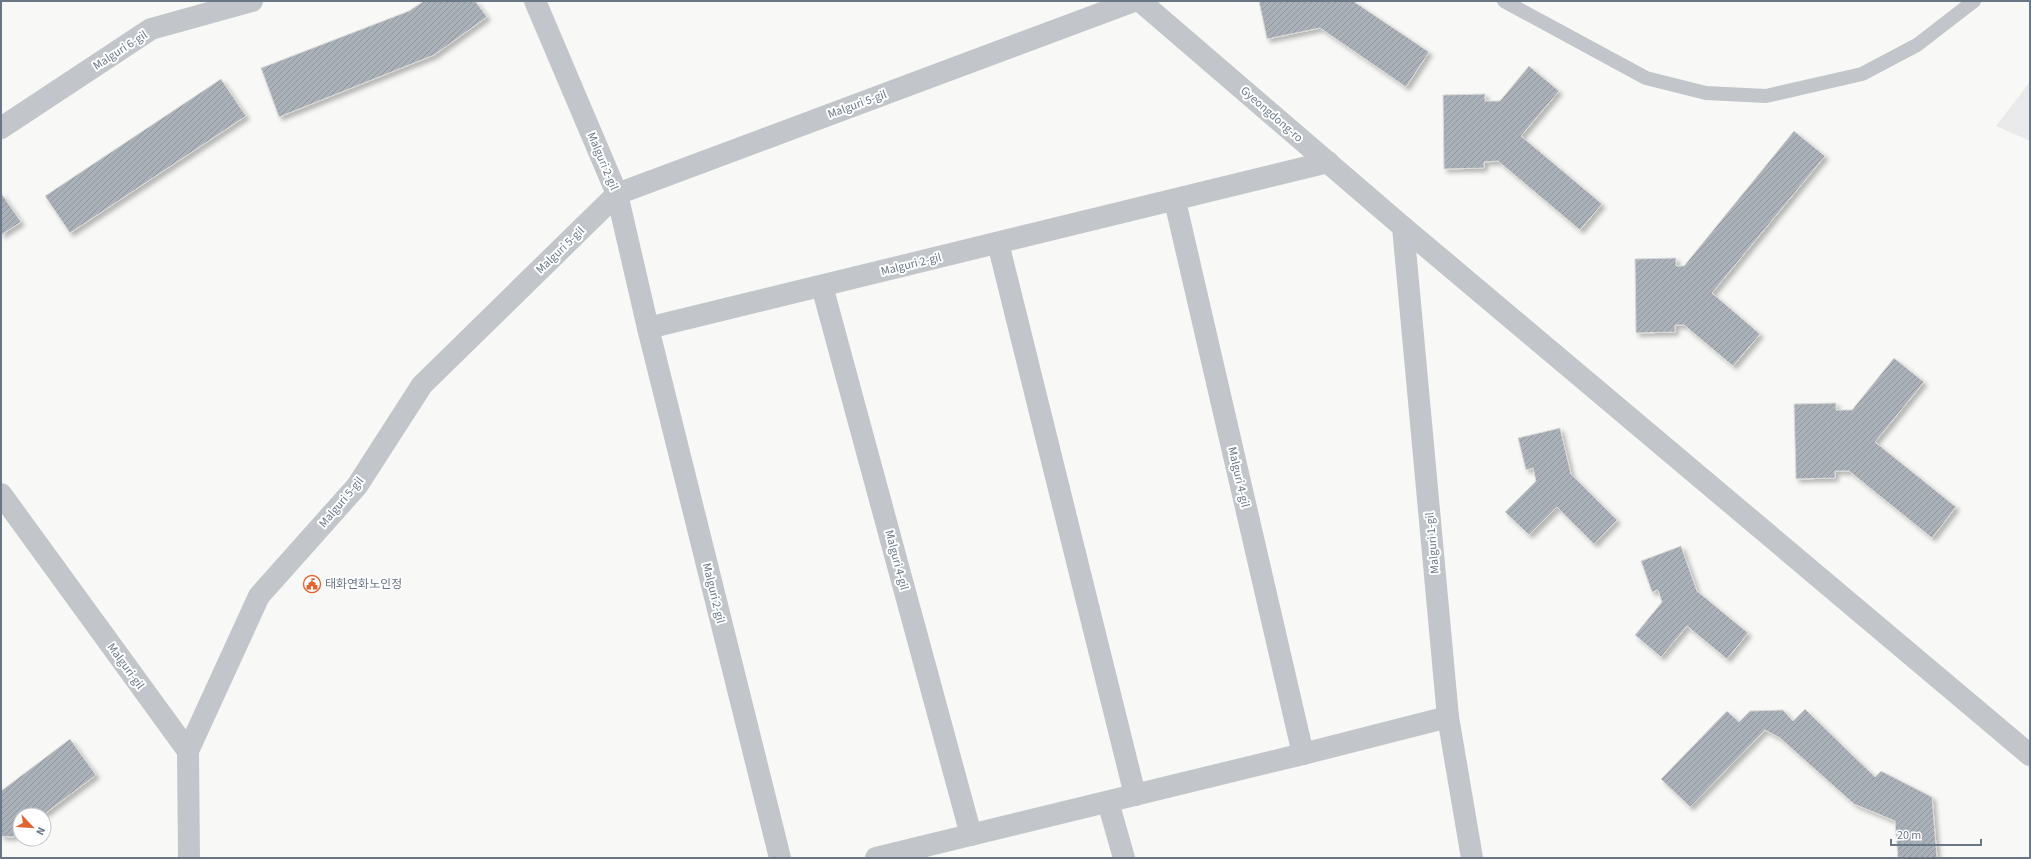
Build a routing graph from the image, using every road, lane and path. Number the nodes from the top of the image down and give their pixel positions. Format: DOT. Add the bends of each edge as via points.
graph roads {
  1 [pos="252,1"];
  2 [pos="535,1"];
  3 [pos="1134,1"];
  4 [pos="1140,1"];
  5 [pos="1504,1"];
  6 [pos="1974,1"];
  7 [pos="1,128"];
  8 [pos="1328,162"];
  9 [pos="617,194"];
  10 [pos="1174,201"];
  11 [pos="1403,227"];
  12 [pos="998,243"];
  13 [pos="822,286"];
  14 [pos="648,328"];
  15 [pos="1,494"];
  16 [pos="1448,717"];
  17 [pos="188,751"];
  18 [pos="1303,754"];
  19 [pos="2030,755"];
  20 [pos="1135,795"];
  21 [pos="1108,802"];
  22 [pos="971,835"];
  23 [pos="190,858"];
  24 [pos="780,858"];
  25 [pos="876,858"];
  26 [pos="1124,858"];
  27 [pos="1472,858"];
  1 -- 7 [label="street, Malguri 6-gil" via="151,29"];
  2 -- 9 [label="street, Malguri 2-gil"];
  3 -- 9 [label="street, Malguri 5-gil"];
  4 -- 8 [label="street, Gyeongdong-ro"];
  5 -- 6 [label="lane" via="1646,78 1706,93 1766,96 1862,74 1917,45"];
  8 -- 10 [label="street, Malguri 2-gil"];
  8 -- 11 [label="street, Gyeongdong-ro"];
  9 -- 14 [label="street, Malguri 2-gil"];
  9 -- 17 [label="street, Malguri 5-gil" via="422,385 357,486 259,596"];
  10 -- 12 [label="street, Malguri 2-gil"];
  10 -- 18 [label="street, Malguri 4-gil"];
  11 -- 16 [label="street, Malguri 1-gil"];
  11 -- 19 [label="street, Gyeongdong-ro"];
  12 -- 13 [label="street, Malguri 2-gil"];
  12 -- 20 [label="street"];
  13 -- 14 [label="street, Malguri 2-gil"];
  13 -- 22 [label="street, Malguri 4-gil"];
  14 -- 24 [label="street, Malguri 2-gil"];
  15 -- 17 [label="street, Malguri-gil"];
  16 -- 18 [label="street"];
  16 -- 27 [label="street, Malguri 1-gil"];
  17 -- 23 [label="street"];
  18 -- 20 [label="street"];
  20 -- 21 [label="street"];
  21 -- 22 [label="street"];
  21 -- 26 [label="street"];
  22 -- 25 [label="street"];
}
